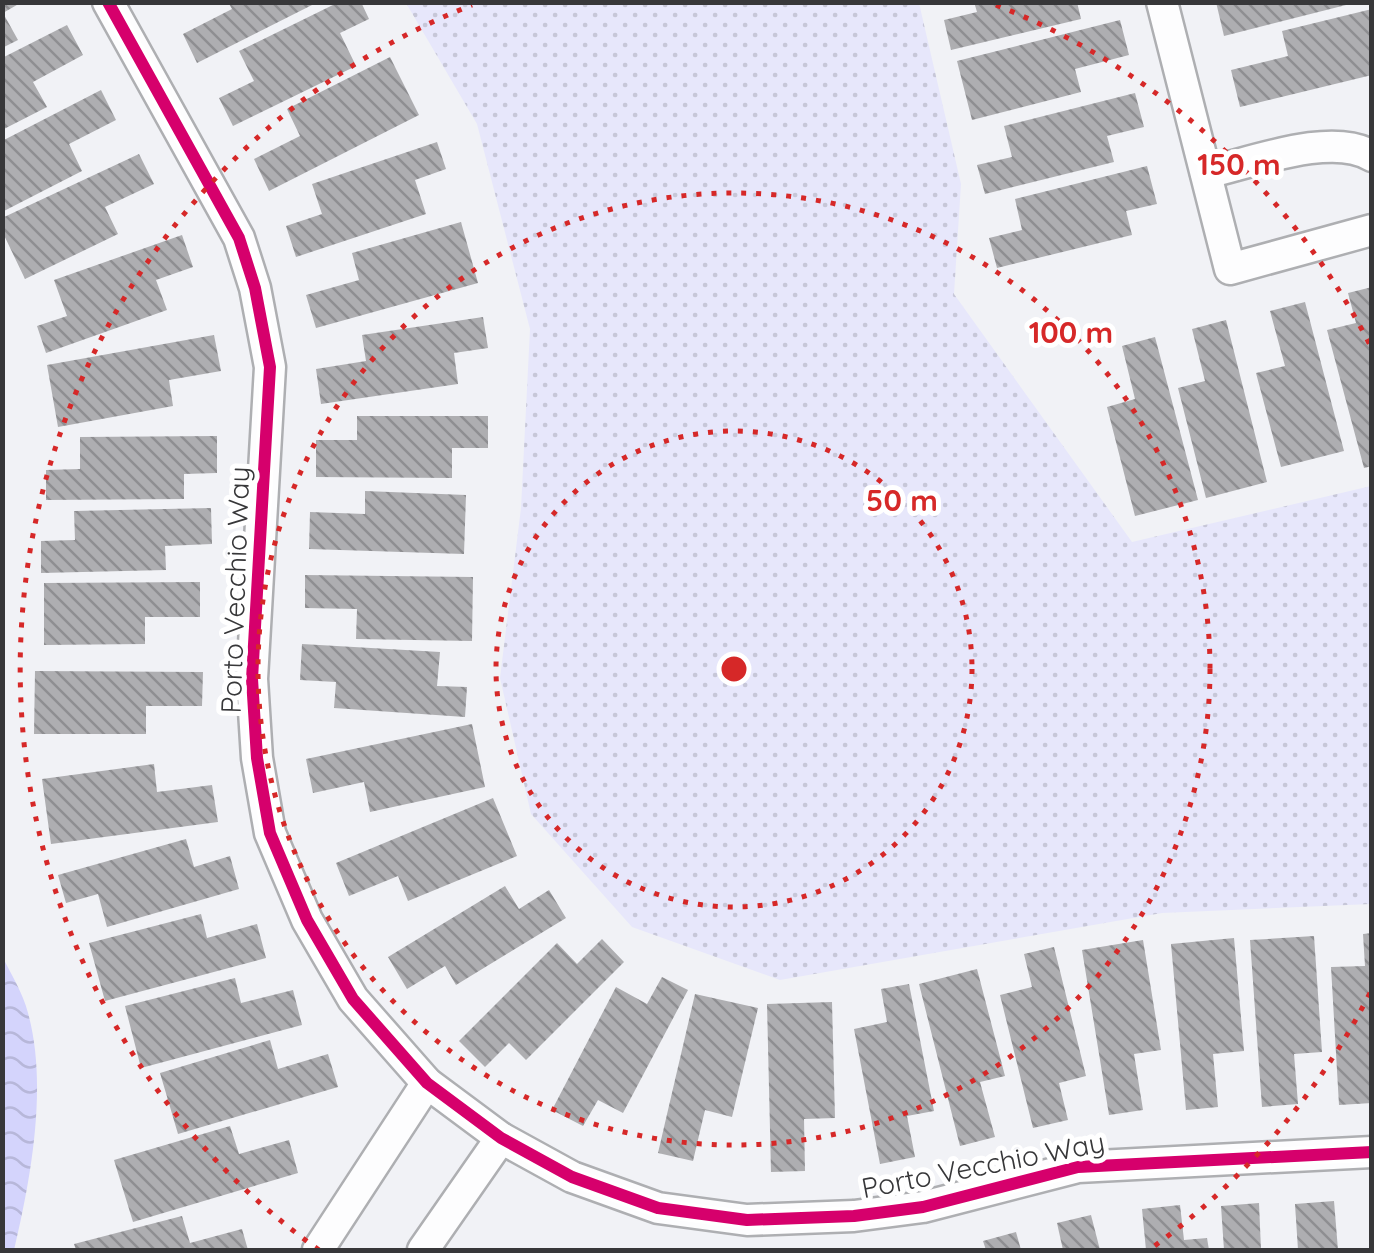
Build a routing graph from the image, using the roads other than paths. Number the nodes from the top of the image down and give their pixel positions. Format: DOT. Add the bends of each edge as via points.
graph roads {
  1 [pos="108,2"];
  2 [pos="1162,2"];
  3 [pos="1372,156"];
  4 [pos="1206,173"];
  5 [pos="1372,230"];
  6 [pos="427,1083"];
  7 [pos="501,1138"];
  8 [pos="1372,1152"];
  9 [pos="318,1250"];
  10 [pos="423,1250"];
  1 -- 6 [label="street, Porto Vecchio Way" via="238,238 264,336 270,367 252,679 270,833 307,920 352,999"];
  2 -- 4 [label="street"];
  3 -- 4 [label="street" via="1356,146 1327,146"];
  4 -- 5 [label="street" via="1230,269"];
  6 -- 7 [label="street, Porto Vecchio Way"];
  6 -- 9 [label="street"];
  7 -- 8 [label="street, Porto Vecchio Way" via="572,1177 658,1208 746,1220 922,1207 1078,1168"];
  7 -- 10 [label="street"];
}
